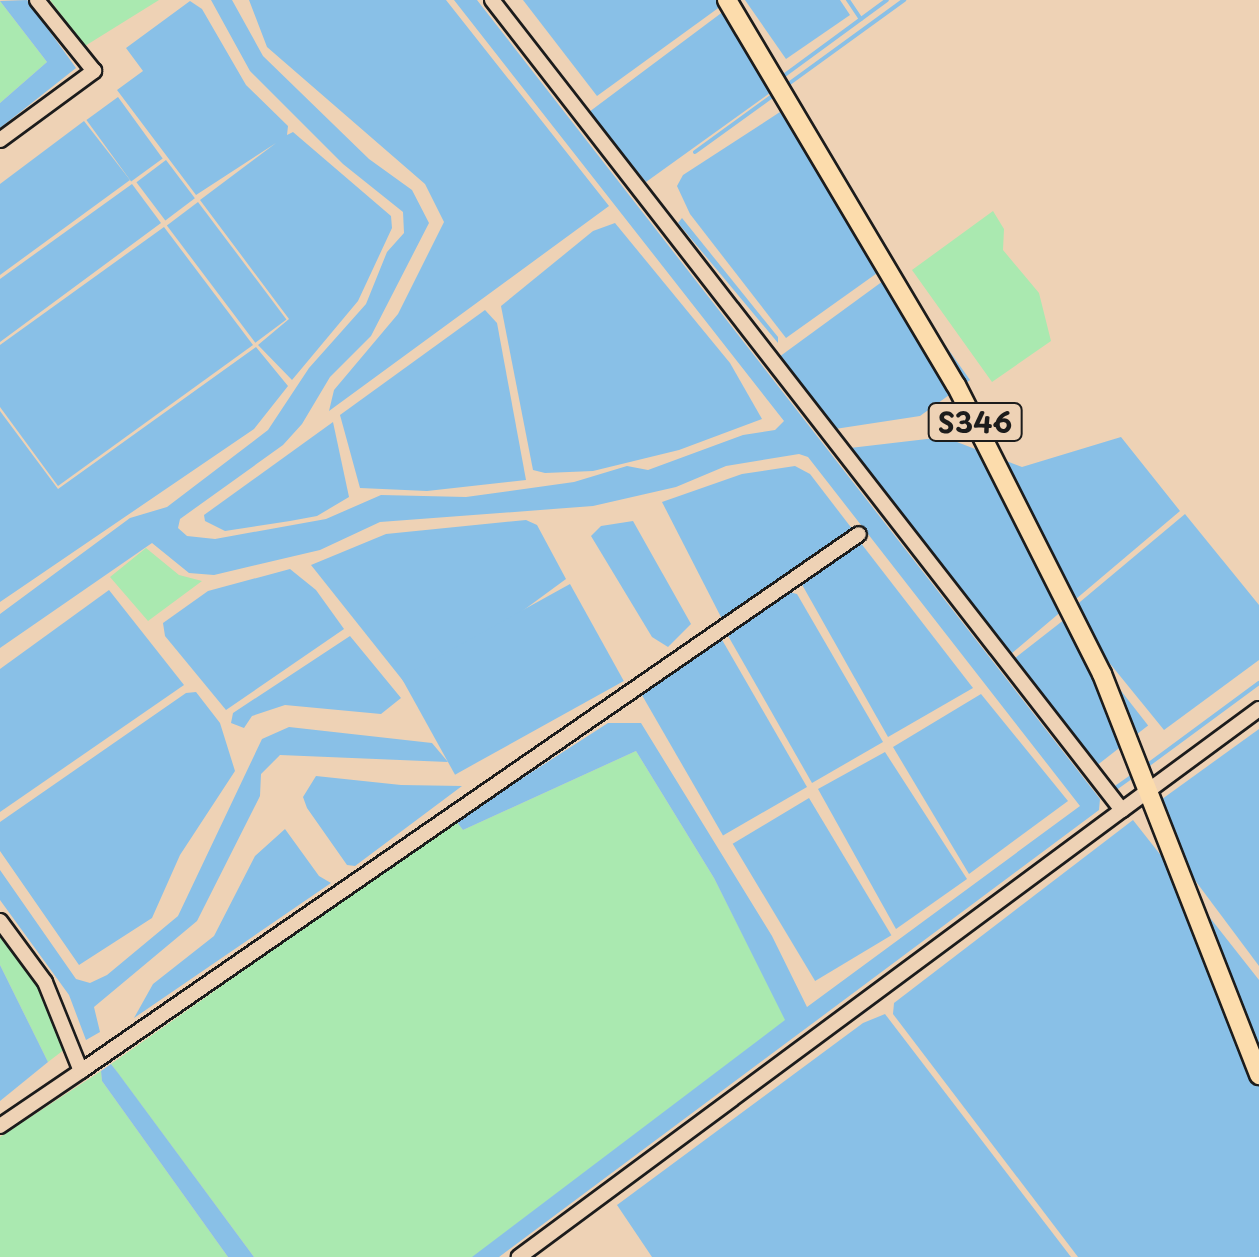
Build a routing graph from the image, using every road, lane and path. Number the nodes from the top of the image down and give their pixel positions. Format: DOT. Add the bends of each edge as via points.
graph roads {
  1 [pos="37,0"];
  2 [pos="492,0"];
  3 [pos="728,0"];
  4 [pos="0,140"];
  5 [pos="859,534"];
  6 [pos="1259,709"];
  7 [pos="1144,776"];
  8 [pos="1122,810"];
  9 [pos="0,921"];
  10 [pos="82,1071"];
  11 [pos="1259,1075"];
  12 [pos="0,1126"];
  13 [pos="519,1257"];
  1 -- 4 [label="street" via="94,72"];
  2 -- 8 [label="street"];
  3 -- 7 [label="main road, S346" via="956,385 1102,674"];
  5 -- 10 [label="street"];
  6 -- 7 [label="street"];
  7 -- 8 [label="street"];
  7 -- 11 [label="main road, S346"];
  8 -- 13 [label="street"];
  9 -- 10 [label="street" via="54,999"];
  10 -- 12 [label="street"];
}
